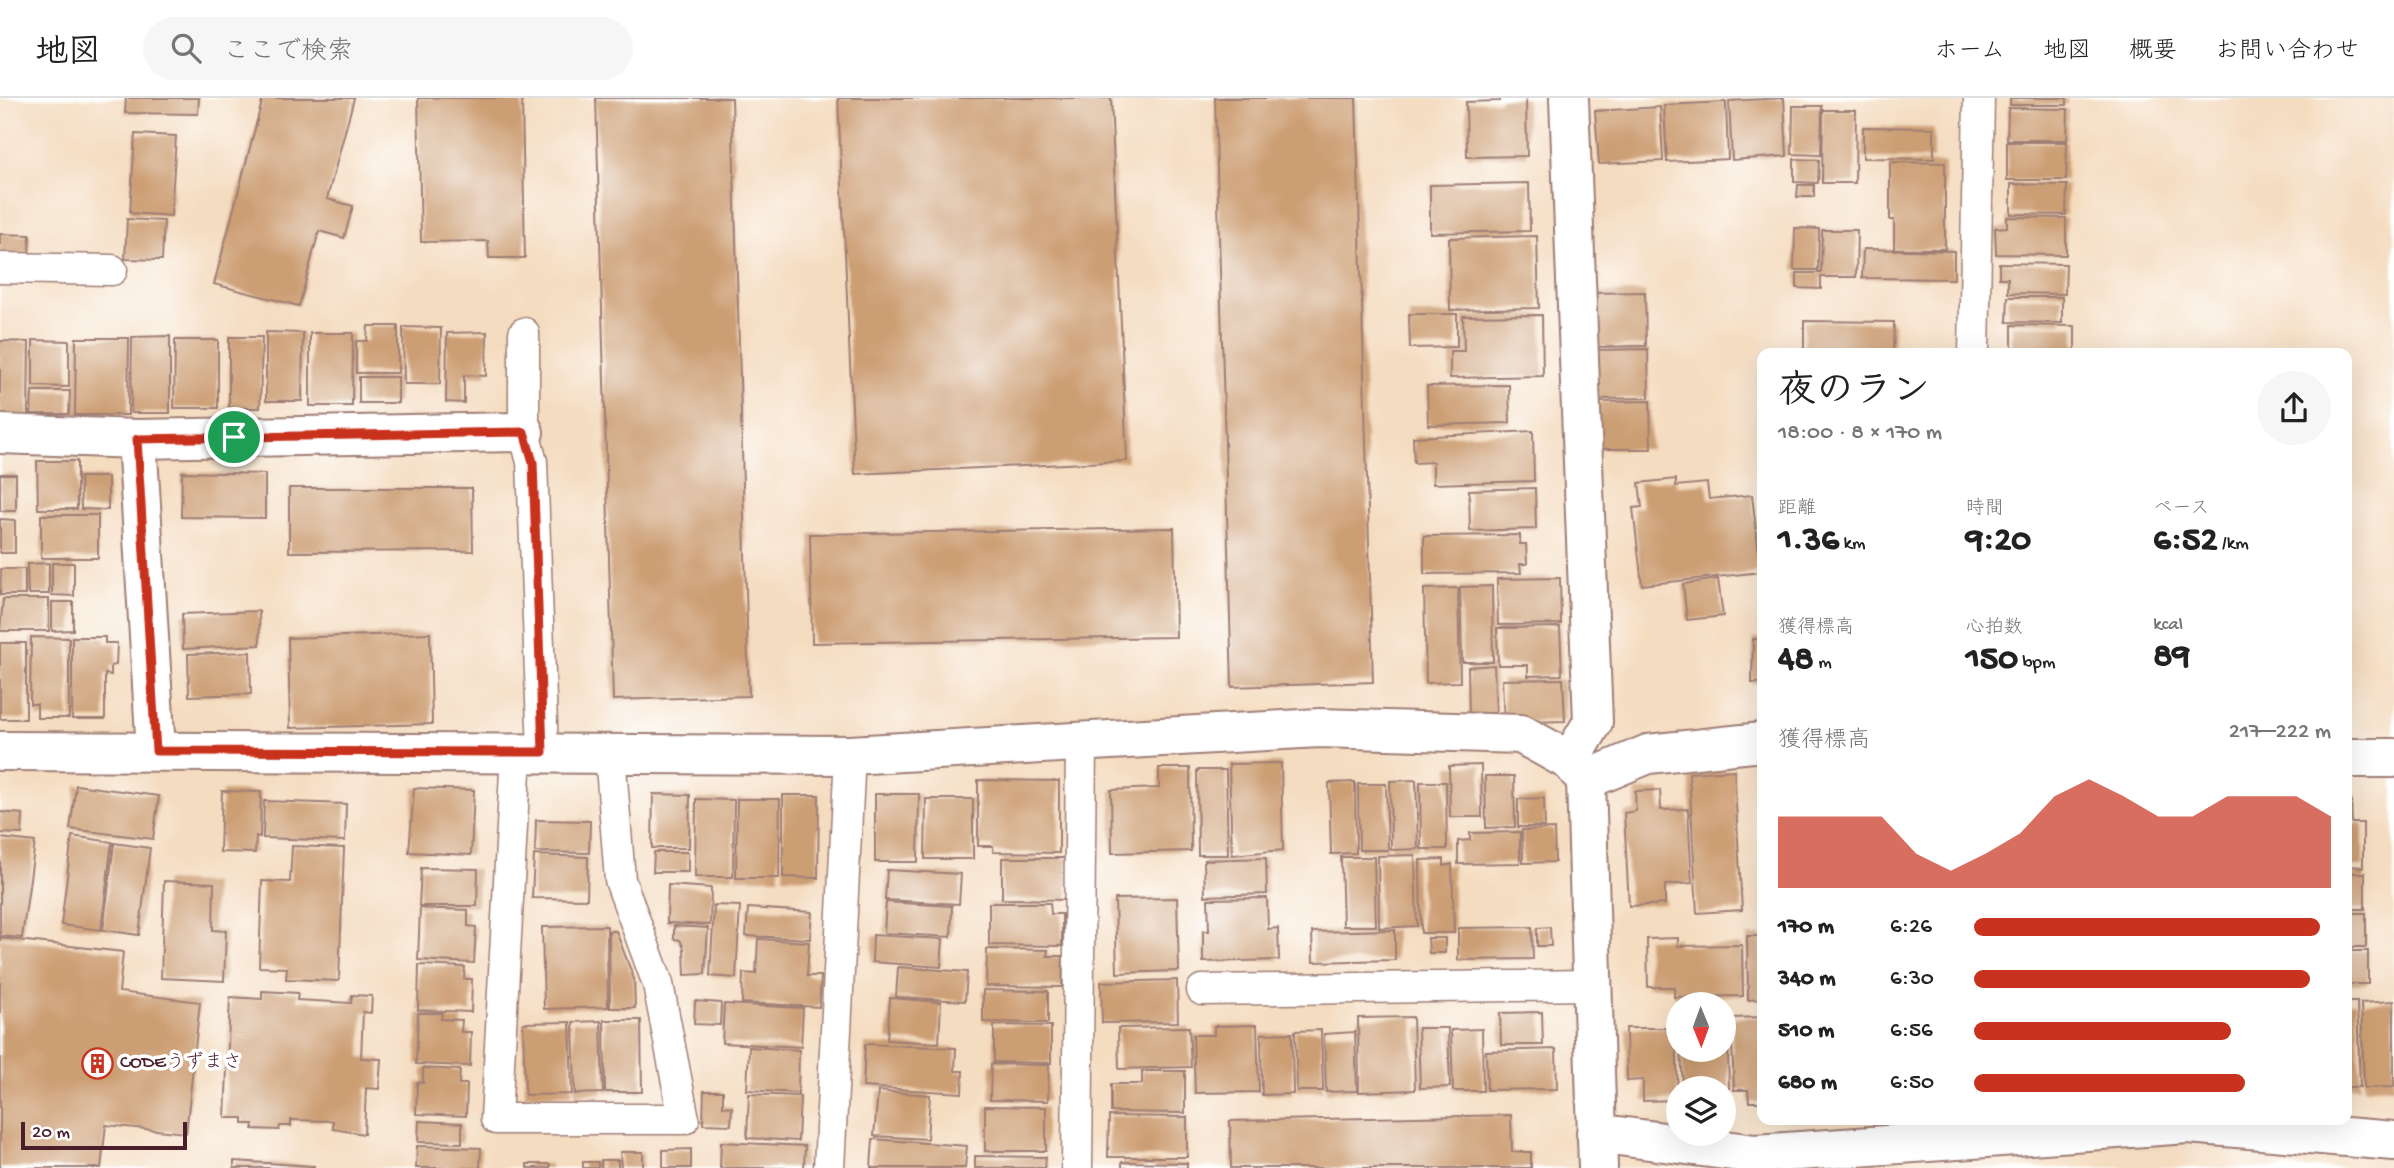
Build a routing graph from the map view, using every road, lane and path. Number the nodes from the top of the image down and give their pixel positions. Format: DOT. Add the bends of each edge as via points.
graph roads {
  1 [pos="1569,98"];
  2 [pos="1979,98"];
  3 [pos="0,268"];
  4 [pos="111,270"];
  5 [pos="524,332"];
  6 [pos="1974,348"];
  7 [pos="524,432"];
  8 [pos="0,434"];
  9 [pos="137,439"];
  10 [pos="1081,741"];
  11 [pos="1757,743"];
  12 [pos="0,751"];
  13 [pos="156,751"];
  14 [pos="530,752"];
  15 [pos="610,753"];
  16 [pos="850,755"];
  17 [pos="2352,758"];
  18 [pos="2394,758"];
  19 [pos="1578,770"];
  20 [pos="1592,985"];
  21 [pos="1202,990"];
  22 [pos="2174,1125"];
  23 [pos="2200,1125"];
  24 [pos="2394,1141"];
  25 [pos="1597,1151"];
  26 [pos="830,1168"];
  27 [pos="1077,1168"];
  1 -- 19 [label="street" via="1593,722"];
  2 -- 6 [label="lane"];
  3 -- 4 [label="lane"];
  5 -- 7 [label="lane"];
  7 -- 9 [label="street"];
  7 -- 14 [label="lane" via="533,462"];
  8 -- 9 [label="street"];
  9 -- 13 [label="street"];
  10 -- 16 [label="street"];
  10 -- 19 [label="street" via="1319,728 1521,734"];
  10 -- 27 [label="lane"];
  11 -- 19 [label="street" via="1648,754"];
  12 -- 13 [label="street"];
  13 -- 14 [label="street"];
  14 -- 15 [label="street"];
  14 -- 15 [label="lane" via="496,1119 684,1119 659,984 620,880"];
  15 -- 16 [label="street"];
  16 -- 26 [label="lane"];
  17 -- 18 [label="street"];
  19 -- 20 [label="street"];
  20 -- 21 [label="lane"];
  20 -- 25 [label="street"];
  22 -- 25 [label="street" via="1755,1154"];
  23 -- 24 [label="street"];
}
